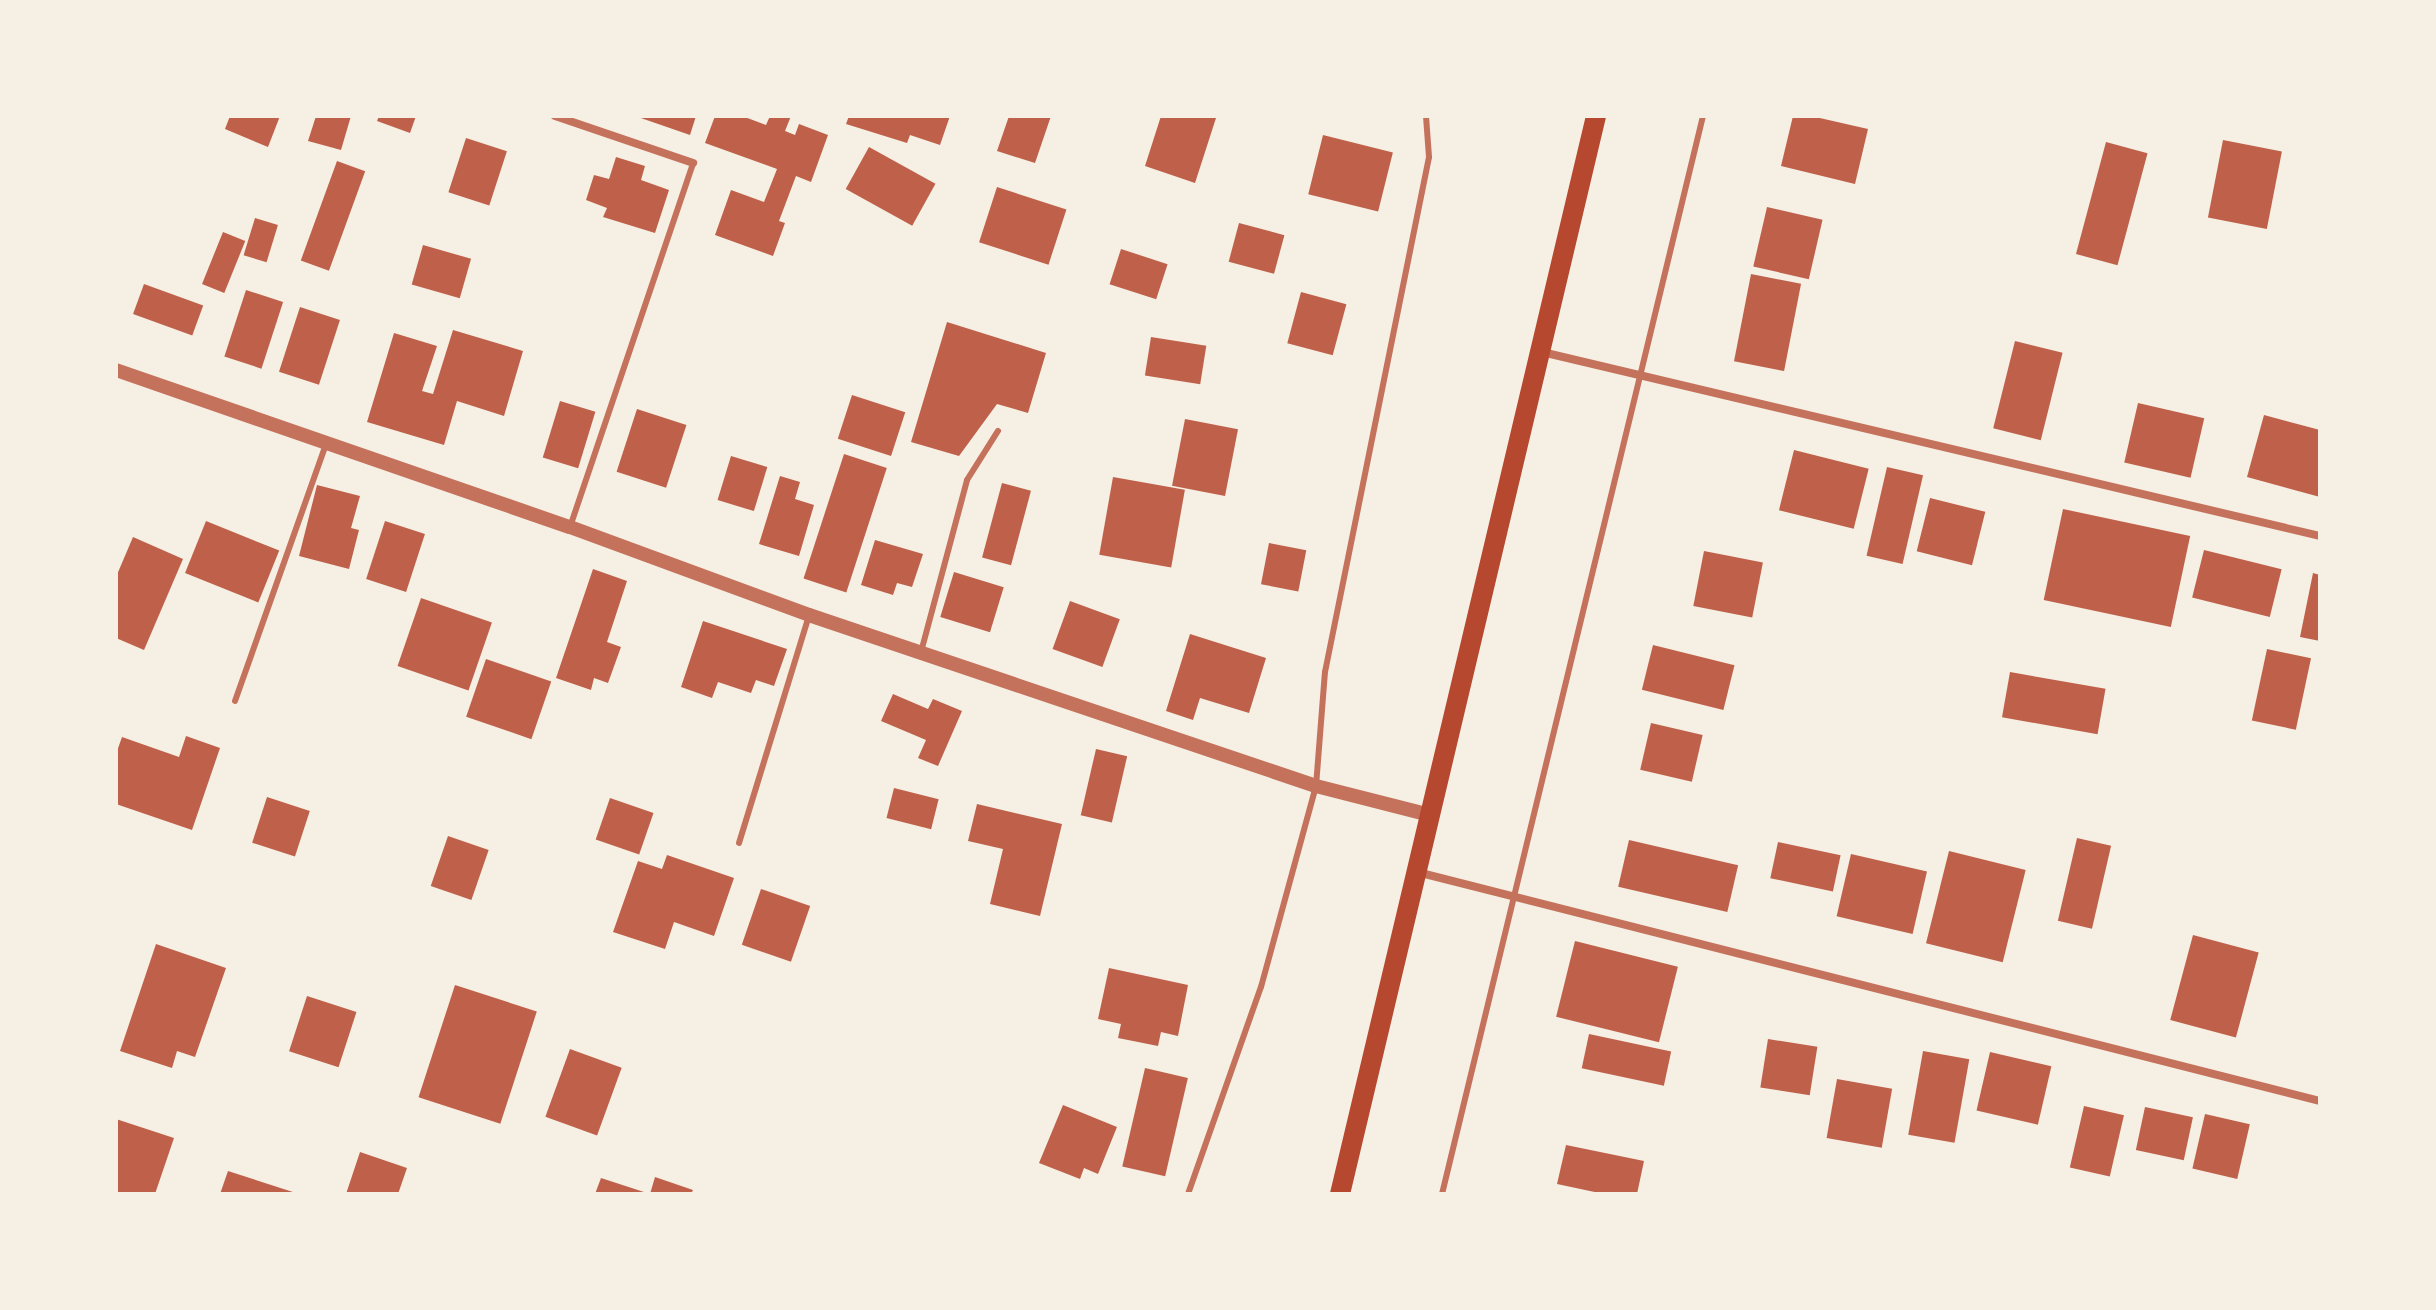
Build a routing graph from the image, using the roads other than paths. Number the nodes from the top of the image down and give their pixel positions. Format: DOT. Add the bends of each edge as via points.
graph roads {
  1 [pos="555,116"];
  2 [pos="1426,116"];
  3 [pos="1596,116"];
  4 [pos="1703,116"];
  5 [pos="693,163"];
  6 [pos="1540,352"];
  7 [pos="116,370"];
  8 [pos="1642,376"];
  9 [pos="998,431"];
  10 [pos="326,444"];
  11 [pos="570,527"];
  12 [pos="2320,536"];
  13 [pos="809,615"];
  14 [pos="921,652"];
  15 [pos="235,701"];
  16 [pos="1316,786"];
  17 [pos="1430,815"];
  18 [pos="739,843"];
  19 [pos="1417,872"];
  20 [pos="1515,896"];
  21 [pos="2320,1101"];
  22 [pos="1188,1194"];
  23 [pos="1340,1194"];
  24 [pos="1442,1194"];
  1 -- 5 [label="street"];
  2 -- 16 [label="lane" via="1429,157 1325,672"];
  3 -- 6 [label="main road"];
  4 -- 8 [label="lane"];
  5 -- 11 [label="lane"];
  6 -- 8 [label="street"];
  6 -- 17 [label="main road"];
  7 -- 10 [label="street"];
  8 -- 12 [label="street"];
  8 -- 20 [label="lane"];
  9 -- 14 [label="lane" via="967,480"];
  10 -- 11 [label="street"];
  10 -- 15 [label="lane"];
  11 -- 13 [label="street"];
  13 -- 14 [label="street"];
  13 -- 18 [label="lane"];
  14 -- 16 [label="street"];
  16 -- 17 [label="street"];
  16 -- 22 [label="lane" via="1261,987"];
  17 -- 19 [label="main road"];
  19 -- 20 [label="street"];
  19 -- 23 [label="main road"];
  20 -- 21 [label="street"];
  20 -- 24 [label="lane"];
}
